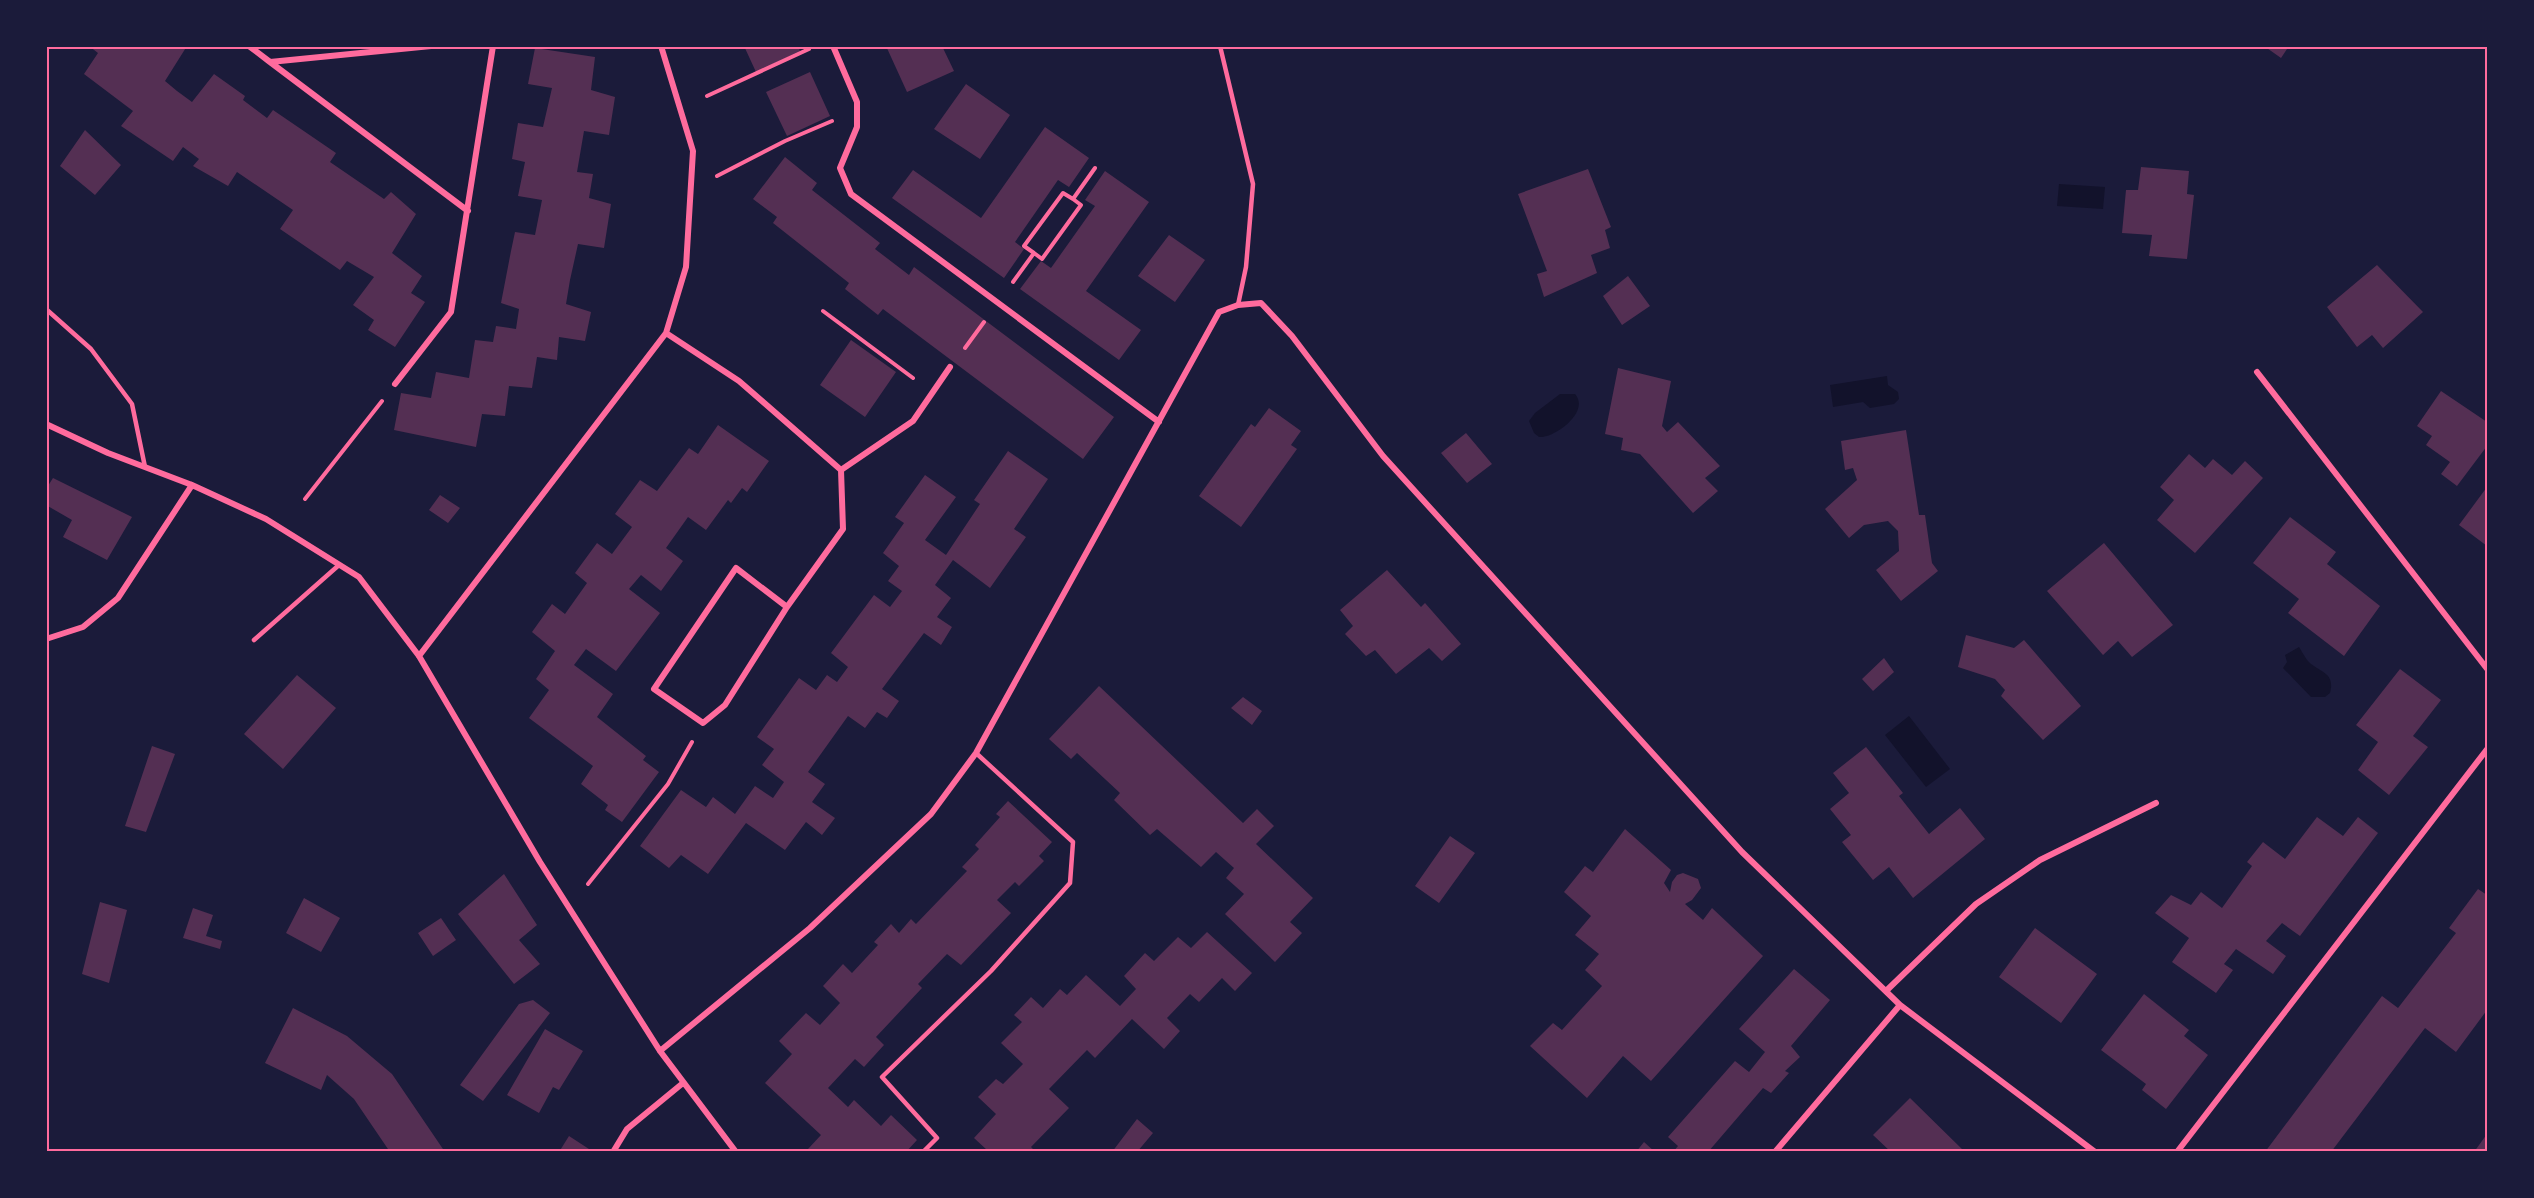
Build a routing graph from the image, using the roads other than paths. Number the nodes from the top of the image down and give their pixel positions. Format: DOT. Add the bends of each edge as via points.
graph roads {
  1 [pos="249,46"];
  2 [pos="431,46"];
  3 [pos="493,46"];
  4 [pos="661,46"];
  5 [pos="833,46"];
  6 [pos="1220,46"];
  7 [pos="270,62"];
  8 [pos="468,211"];
  9 [pos="1238,305"];
  10 [pos="46,309"];
  11 [pos="666,333"];
  12 [pos="950,367"];
  13 [pos="2257,372"];
  14 [pos="395,384"];
  15 [pos="1159,422"];
  16 [pos="46,424"];
  17 [pos="145,467"];
  18 [pos="841,470"];
  19 [pos="192,485"];
  20 [pos="339,565"];
  21 [pos="787,607"];
  22 [pos="46,639"];
  23 [pos="254,640"];
  24 [pos="419,656"];
  25 [pos="2487,670"];
  26 [pos="2487,748"];
  27 [pos="976,753"];
  28 [pos="2156,803"];
  29 [pos="1886,991"];
  30 [pos="1900,1005"];
  31 [pos="660,1051"];
  32 [pos="682,1083"];
  33 [pos="1780,1145"];
  34 [pos="613,1152"];
  35 [pos="736,1152"];
  36 [pos="923,1152"];
  37 [pos="1775,1152"];
  38 [pos="1786,1152"];
  39 [pos="2095,1152"];
  40 [pos="2176,1152"];
  1 -- 7 [label="street"];
  2 -- 7 [label="street"];
  3 -- 8 [label="street"];
  4 -- 11 [label="street" via="693,151 686,267"];
  5 -- 15 [label="street" via="857,102 857,127 840,168 851,194"];
  6 -- 9 [label="lane" via="1253,184 1246,267"];
  7 -- 8 [label="street"];
  8 -- 14 [label="street" via="451,312"];
  9 -- 15 [label="street" via="1219,312"];
  9 -- 29 [label="street" via="1261,303 1292,336 1383,456 1593,688 1742,852"];
  10 -- 17 [label="lane" via="91,349 132,404"];
  11 -- 18 [label="street" via="740,381"];
  11 -- 24 [label="street"];
  12 -- 18 [label="street" via="913,421"];
  13 -- 25 [label="street"];
  15 -- 27 [label="street"];
  16 -- 17 [label="street"];
  17 -- 19 [label="street"];
  18 -- 21 [label="street" via="843,529"];
  19 -- 20 [label="street" via="266,519"];
  19 -- 22 [label="street" via="118,598 83,627"];
  20 -- 23 [label="lane"];
  20 -- 24 [label="street" via="359,577"];
  21 -- 21 [label="street" via="735,568 654,689 703,723 725,705"];
  24 -- 31 [label="street" via="540,862"];
  26 -- 40 [label="street"];
  27 -- 31 [label="street" via="931,814 810,928"];
  27 -- 36 [label="lane" via="1073,842 1070,883 991,971 882,1077 937,1138"];
  28 -- 29 [label="street" via="2040,861 1976,904"];
  29 -- 30 [label="street"];
  30 -- 33 [label="street"];
  30 -- 39 [label="street"];
  31 -- 32 [label="street"];
  32 -- 34 [label="street" via="627,1129"];
  32 -- 35 [label="street"];
  33 -- 37 [label="street"];
  33 -- 38 [label="street"];
}
